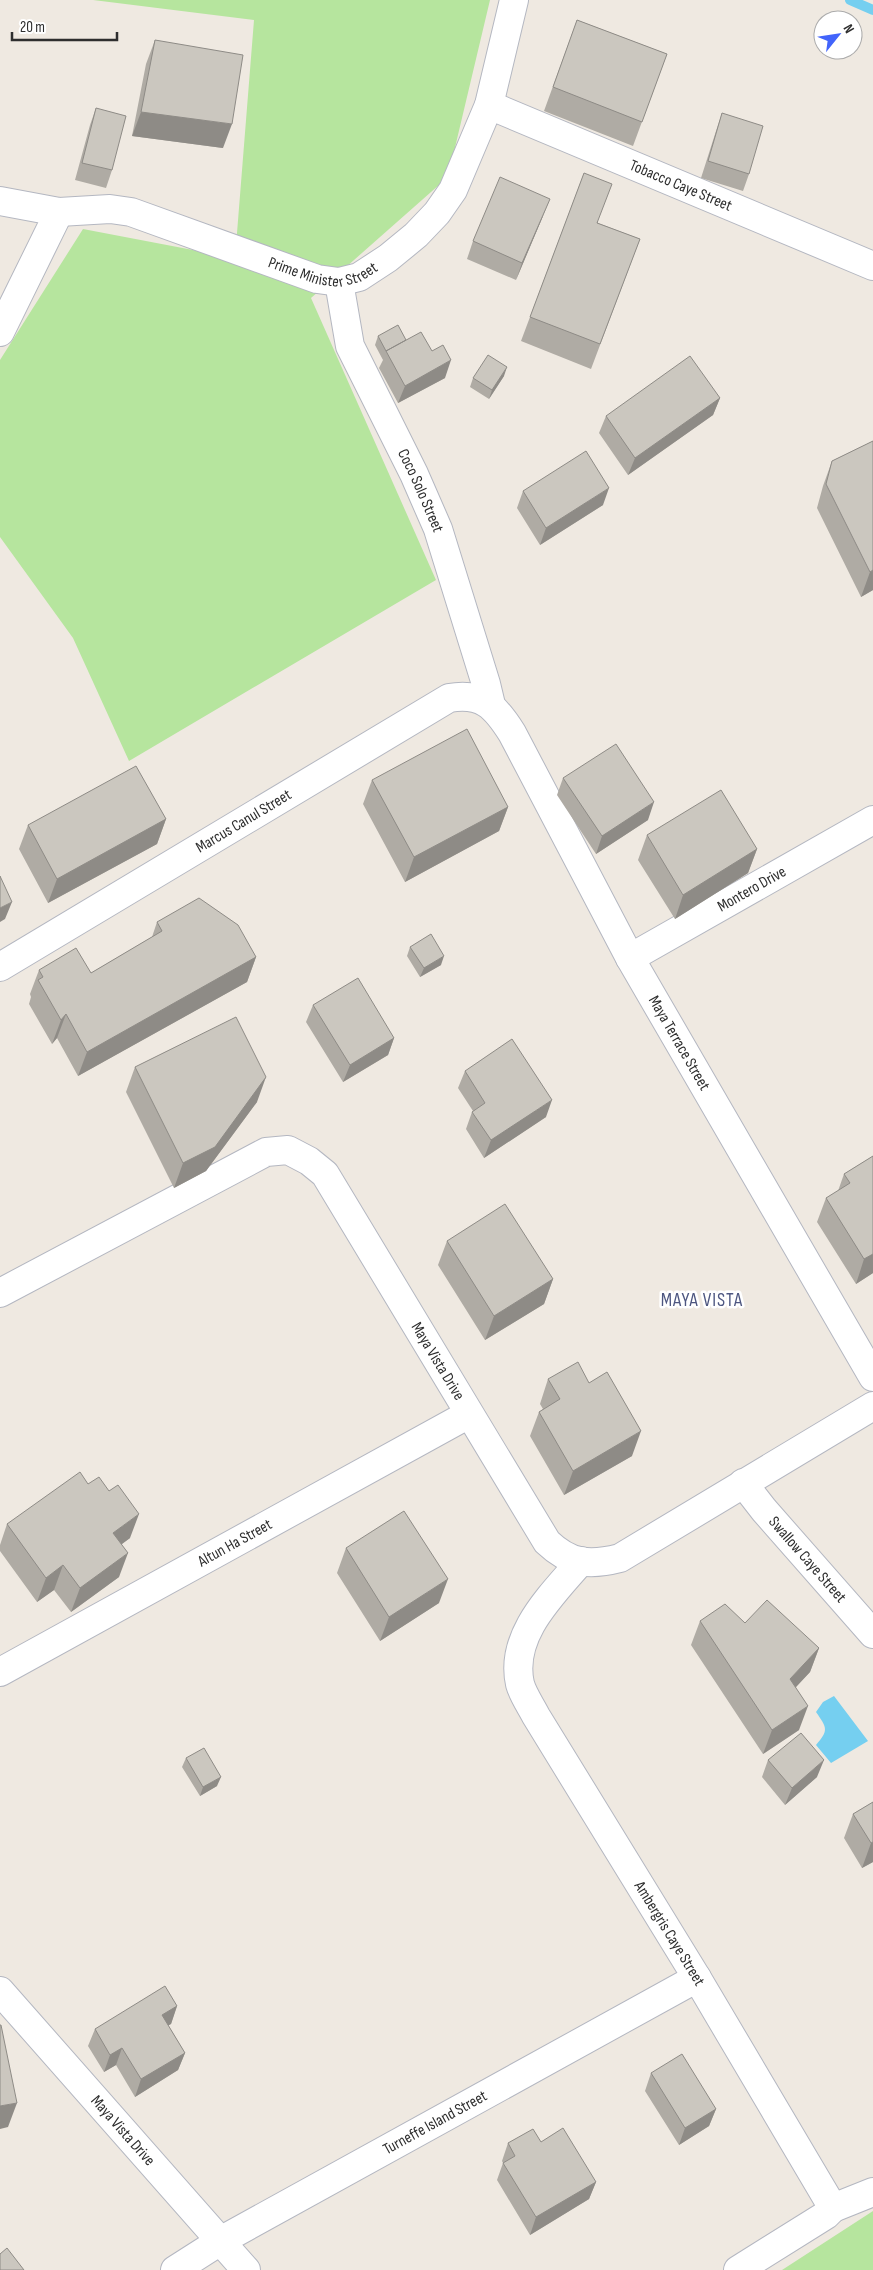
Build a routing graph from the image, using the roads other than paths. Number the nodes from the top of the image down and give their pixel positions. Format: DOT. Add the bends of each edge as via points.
graph roads {
  1 [pos="514,0"];
  2 [pos="489,105"];
  3 [pos="0,202"];
  4 [pos="59,212"];
  5 [pos="873,266"];
  6 [pos="339,282"];
  7 [pos="0,332"];
  8 [pos="491,705"];
  9 [pos="873,820"];
  10 [pos="630,958"];
  11 [pos="0,967"];
  12 [pos="0,1294"];
  13 [pos="873,1377"];
  14 [pos="873,1406"];
  15 [pos="469,1414"];
  16 [pos="743,1483"];
  17 [pos="581,1561"];
  18 [pos="873,1634"];
  19 [pos="0,1672"];
  20 [pos="697,1978"];
  21 [pos="0,1991"];
  22 [pos="873,2192"];
  23 [pos="833,2208"];
  24 [pos="222,2240"];
  25 [pos="175,2270"];
  26 [pos="246,2270"];
  27 [pos="738,2270"];
  1 -- 2 [label="street, Prime Minister Street"];
  2 -- 5 [label="street, Tobacco Caye Street"];
  2 -- 6 [label="street, Prime Minister Street" via="453,190 436,213 388,258 359,277"];
  3 -- 4 [label="street, Prime Minister Street"];
  4 -- 6 [label="street, Prime Minister Street" via="110,209 131,212 317,279"];
  4 -- 7 [label="street"];
  6 -- 8 [label="street, Coco Solo Street" via="350,346 438,529"];
  8 -- 10 [label="street, Maya Terrace Street" via="512,733"];
  8 -- 11 [label="street, Marcus Canul Street" via="475,696 449,698"];
  9 -- 10 [label="street, Montero Drive"];
  10 -- 13 [label="street, Maya Terrace Street"];
  12 -- 15 [label="street, Maya Vista Drive" via="266,1152 288,1150 325,1174"];
  14 -- 16 [label="street, Maya Vista Drive"];
  15 -- 17 [label="street, Maya Vista Drive" via="547,1542 561,1555"];
  15 -- 19 [label="street, Altun Ha Street"];
  16 -- 17 [label="street, Maya Vista Drive" via="620,1558 602,1563"];
  16 -- 18 [label="street, Swallow Caye Street"];
  17 -- 20 [label="street, Ambergris Caye Street" via="524,1634 518,1662 521,1686 536,1716"];
  20 -- 23 [label="street, Ambergris Caye Street"];
  20 -- 24 [label="street, Turneffe Island Street"];
  21 -- 24 [label="street, Maya Vista Drive"];
  22 -- 23 [label="street"];
  23 -- 27 [label="street"];
  24 -- 25 [label="street, Turneffe Island Street"];
  24 -- 26 [label="street, Maya Vista Drive"];
}
